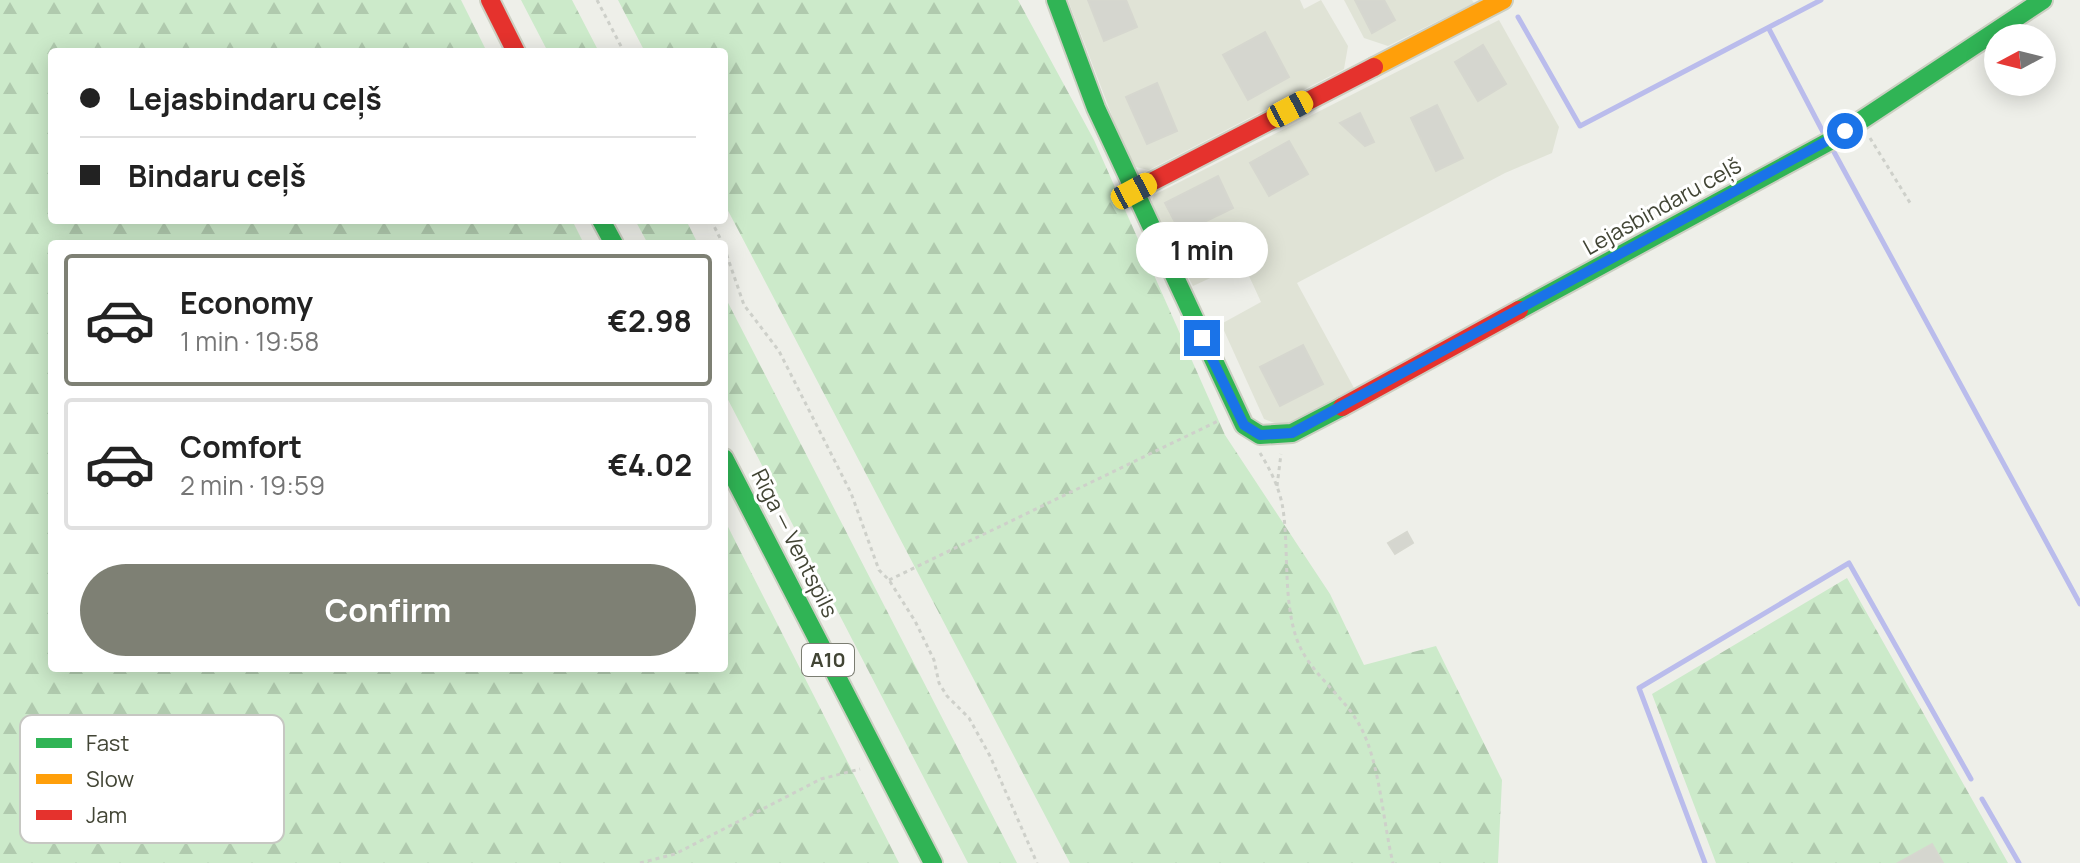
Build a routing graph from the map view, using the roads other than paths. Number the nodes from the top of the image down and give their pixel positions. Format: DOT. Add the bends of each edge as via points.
graph roads {
  1 [pos="490,0"];
  2 [pos="1056,0"];
  3 [pos="1503,0"];
  4 [pos="2043,0"];
  5 [pos="514,48"];
  6 [pos="1134,191"];
  7 [pos="728,466"];
  8 [pos="933,863"];
  1 -- 5 [label="main road"];
  2 -- 6 [label="main road"];
  3 -- 6 [label="main road"];
  4 -- 6 [label="main road, Lejasbindaru ceļš" via="1830,141 1292,433 1260,435 1240,418"];
  7 -- 8 [label="main road, Rīga — Ventspils / A10"];
}
